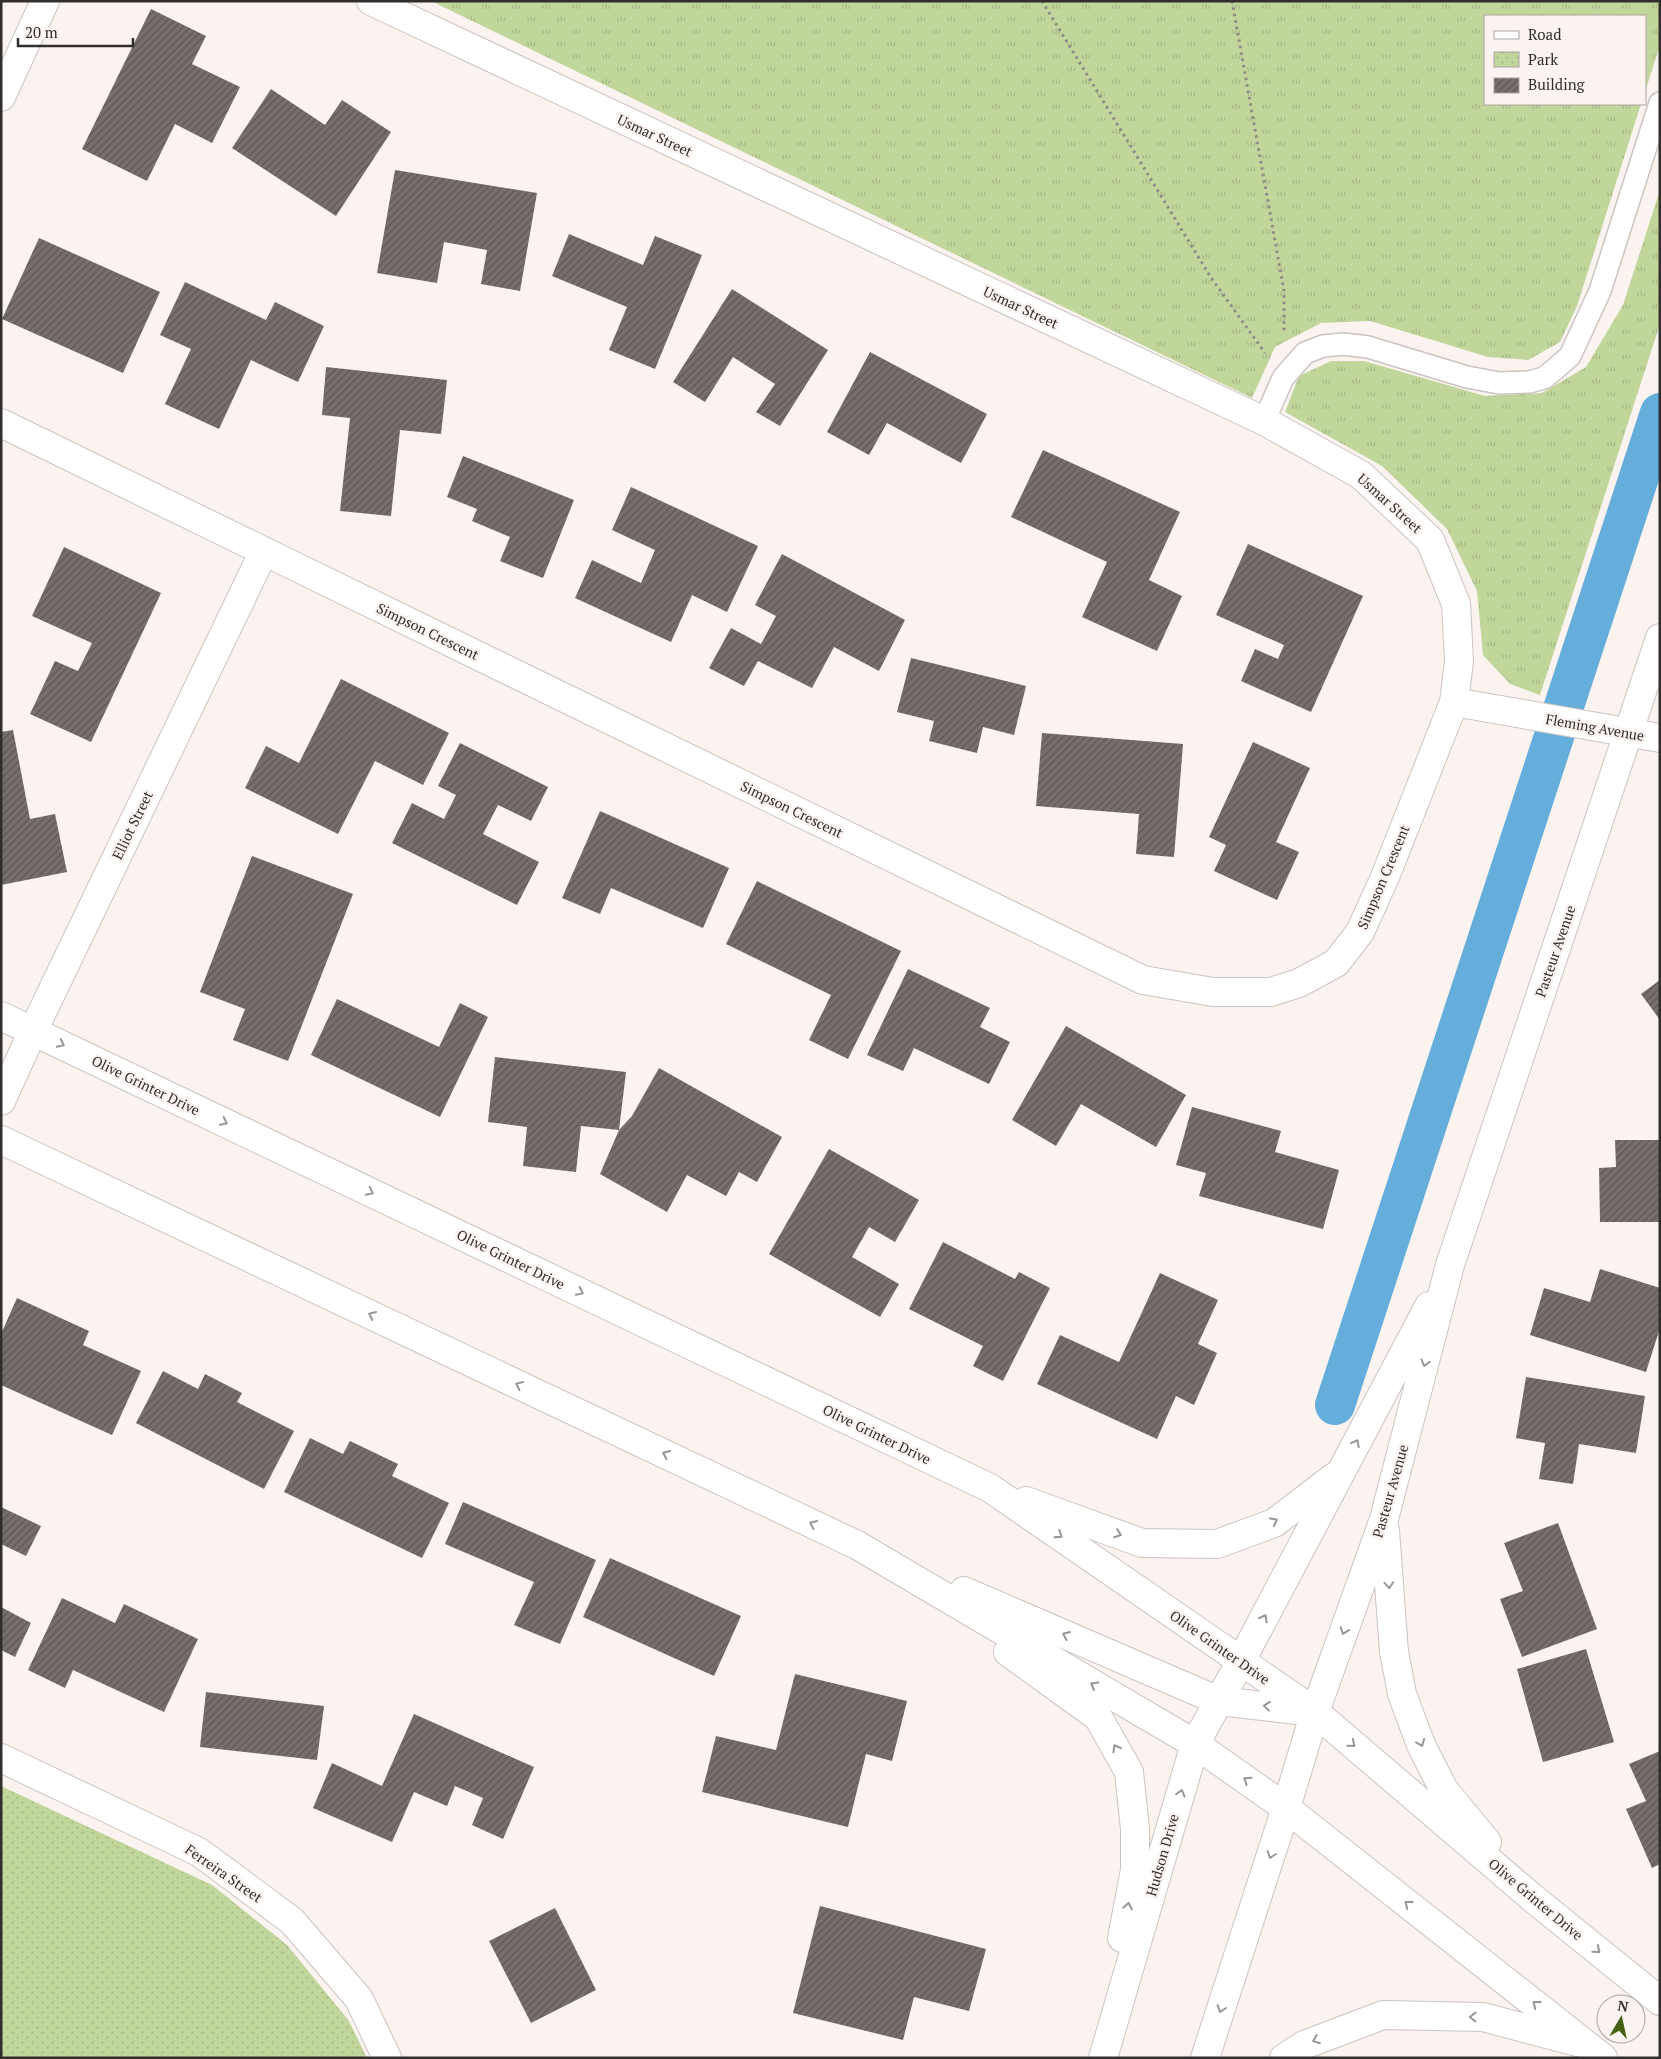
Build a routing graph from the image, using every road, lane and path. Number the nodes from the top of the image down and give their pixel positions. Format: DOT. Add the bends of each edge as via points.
graph roads {
  1 [pos="45,1"];
  2 [pos="372,1"];
  3 [pos="1042,1"];
  4 [pos="1232,1"];
  5 [pos="1,97"];
  6 [pos="1660,103"];
  7 [pos="1283,378"];
  8 [pos="1264,421"];
  9 [pos="1,423"];
  10 [pos="264,550"];
  11 [pos="1660,638"];
  12 [pos="1454,702"];
  13 [pos="1628,733"];
  14 [pos="1660,738"];
  15 [pos="1,1016"];
  16 [pos="33,1031"];
  17 [pos="1,1101"];
  18 [pos="1,1140"];
  19 [pos="1450,1265"];
  20 [pos="1341,1472"];
  21 [pos="990,1488"];
  22 [pos="1384,1519"];
  23 [pos="857,1545"];
  24 [pos="1241,1661"];
  25 [pos="1219,1700"];
  26 [pos="1315,1712"];
  27 [pos="1195,1744"];
  28 [pos="1,1758"];
  29 [pos="1286,1808"];
  30 [pos="1535,1900"];
  31 [pos="1660,2001"];
  32 [pos="1596,2052"];
  33 [pos="387,2058"];
  34 [pos="1102,2058"];
  35 [pos="1205,2058"];
  36 [pos="1284,2058"];
  1 -- 5 [label="street"];
  2 -- 8 [label="street, Usmar Street"];
  3 -- 7 [label="path" via="1210,276"];
  4 -- 7 [label="path" via="1284,291"];
  6 -- 7 [label="lane" via="1600,291 1570,356 1544,378 1499,384 1368,347 1343,344 1323,346 1305,353"];
  7 -- 8 [label="lane"];
  8 -- 12 [label="street, Usmar Street" via="1361,475 1430,540 1456,604 1458,661"];
  9 -- 10 [label="street, Simpson Crescent"];
  10 -- 12 [label="street, Simpson Crescent" via="1143,980 1213,992 1271,992 1299,983 1336,963 1360,932 1385,877"];
  10 -- 16 [label="street, Elliot Street"];
  11 -- 13 [label="street, Pasteur Avenue"];
  12 -- 13 [label="street, Fleming Avenue"];
  13 -- 14 [label="street, Fleming Avenue"];
  13 -- 19 [label="street, Pasteur Avenue"];
  15 -- 16 [label="street, Olive Grinter Drive"];
  16 -- 17 [label="street, Elliot Street"];
  16 -- 21 [label="street, Olive Grinter Drive, one-way"];
  23 -- 18 [label="street, one-way"];
  20 -- 19 [label="street, Pasteur Avenue, one-way"];
  19 -- 22 [label="street, Pasteur Avenue, one-way"];
  21 -- 20 [label="street, one-way" via="1142,1543 1217,1544 1274,1523"];
  24 -- 20 [label="street, Pasteur Avenue, one-way"];
  21 -- 24 [label="street, Olive Grinter Drive, one-way"];
  22 -- 26 [label="street, Pasteur Avenue, one-way"];
  22 -- 30 [label="street, one-way" via="1394,1652 1402,1694 1421,1745 1444,1790"];
  25 -- 23 [label="street, one-way"];
  27 -- 23 [label="street, one-way"];
  34 -- 23 [label="street, one-way" via="1134,1870 1135,1828 1129,1772 1098,1717"];
  24 -- 25 [label="street, Hudson Drive"];
  24 -- 26 [label="street, Olive Grinter Drive"];
  26 -- 25 [label="street, one-way"];
  25 -- 27 [label="street, Hudson Drive"];
  26 -- 29 [label="street"];
  26 -- 30 [label="street, Olive Grinter Drive, one-way"];
  29 -- 27 [label="street, one-way"];
  34 -- 27 [label="street, Hudson Drive, one-way"];
  28 -- 33 [label="street, Ferreira Street" via="199,1852 292,1921 359,1999"];
  32 -- 29 [label="street, one-way"];
  29 -- 35 [label="street, one-way"];
  30 -- 31 [label="street, Olive Grinter Drive, one-way"];
  32 -- 36 [label="street, one-way" via="1483,2017 1383,2015 1304,2045"];
}
